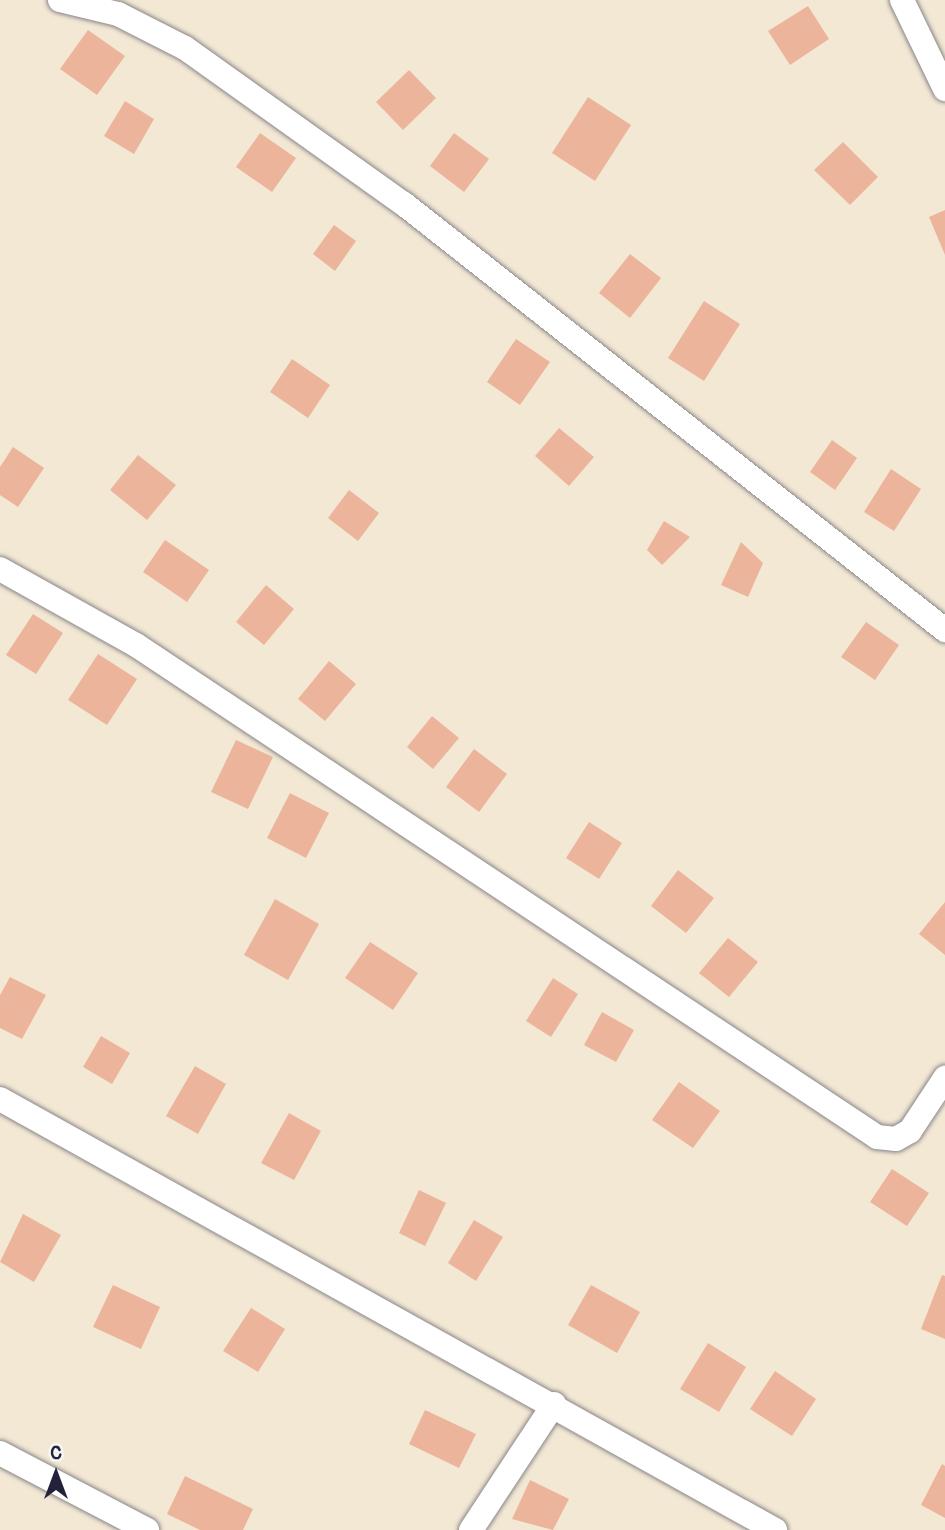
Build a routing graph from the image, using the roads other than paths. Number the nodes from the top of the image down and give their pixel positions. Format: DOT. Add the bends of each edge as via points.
graph roads {
  1 [pos="61,0"];
  2 [pos="902,0"];
  3 [pos="945,89"];
  4 [pos="0,569"];
  5 [pos="945,630"];
  6 [pos="945,1078"];
  7 [pos="0,1098"];
  8 [pos="554,1404"];
  9 [pos="0,1453"];
  10 [pos="147,1530"];
  11 [pos="471,1530"];
  12 [pos="775,1530"];
  1 -- 5 [label="street" via="118,14 185,48 382,188"];
  2 -- 3 [label="street"];
  4 -- 6 [label="street" via="136,645 877,1137 897,1139 910,1130"];
  7 -- 8 [label="street"];
  8 -- 11 [label="street"];
  8 -- 12 [label="street"];
  9 -- 10 [label="street"];
}
